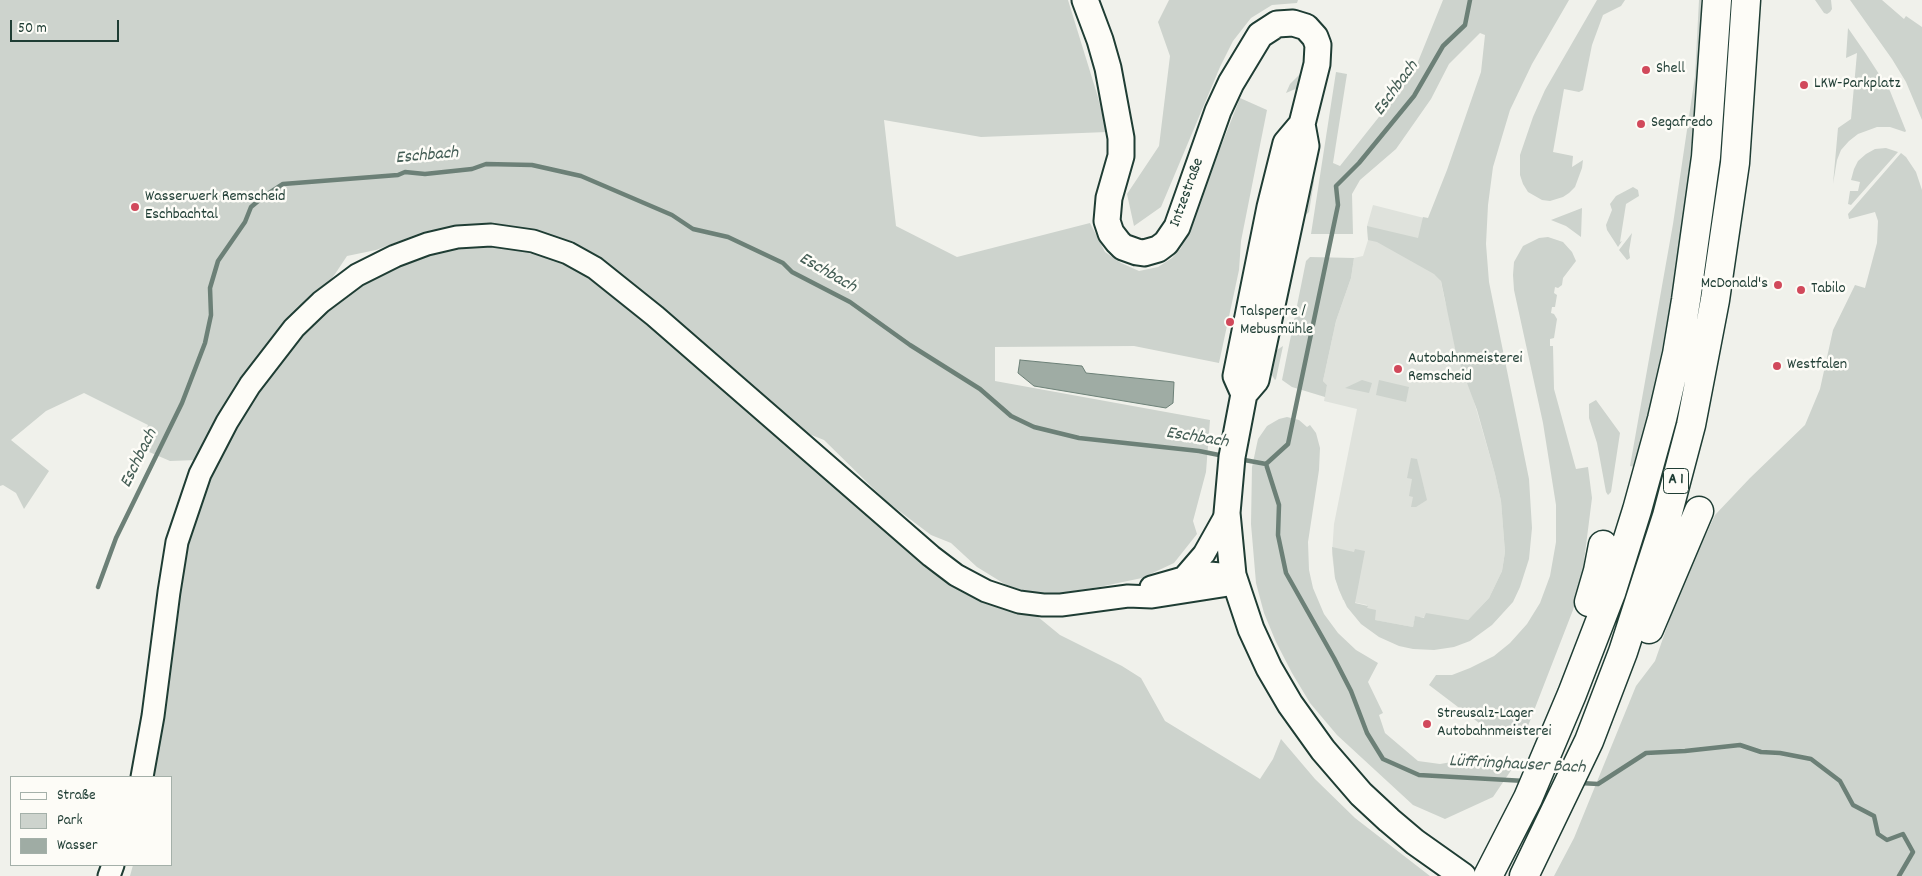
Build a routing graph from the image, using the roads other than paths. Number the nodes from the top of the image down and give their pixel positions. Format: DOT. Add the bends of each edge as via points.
graph roads {
  1 [pos="1085,0"];
  2 [pos="1717,0"];
  3 [pos="1746,0"];
  4 [pos="1699,511"];
  5 [pos="1227,513"];
  6 [pos="1603,545"];
  7 [pos="1185,576"];
  8 [pos="1234,580"];
  9 [pos="1128,596"];
  10 [pos="1572,694"];
  11 [pos="1603,704"];
  12 [pos="142,776"];
  13 [pos="1463,876"];
  14 [pos="1488,876"];
  15 [pos="1524,876"];
  1 -- 5 [label="main road, Intzestraße" via="1108,68 1121,138 1121,156 1109,198 1107,221 1114,238 1129,250 1144,254 1166,243 1174,233 1221,104 1260,34 1270,27 1287,23 1306,27 1316,37 1319,54 1302,124 1306,146 1256,380 1244,394 1231,466"];
  2 -- 10 [label="highway, A 1" via="1706,157 1677,354 1637,510 1611,593"];
  3 -- 11 [label="highway, A 1" via="1735,163 1706,356 1667,516 1640,604"];
  4 -- 11 [label="highway" via="1628,679"];
  5 -- 7 [label="street" via="1204,554"];
  5 -- 8 [label="main road"];
  6 -- 10 [label="highway" via="1590,600 1567,663"];
  7 -- 8 [label="street" via="1209,573"];
  7 -- 9 [label="street"];
  8 -- 9 [label="street" via="1152,597"];
  8 -- 13 [label="main road" via="1269,668 1323,750 1361,794 1389,820"];
  9 -- 12 [label="street" via="1073,605 1043,605 1006,599 975,586 931,556 655,316 595,268 568,253 533,241 491,235 457,237 394,256 321,302 285,340 250,385 227,422 200,474 177,542"];
  10 -- 14 [label="highway, A 1" via="1528,798"];
  11 -- 15 [label="highway, A 1" via="1589,741"];
}
